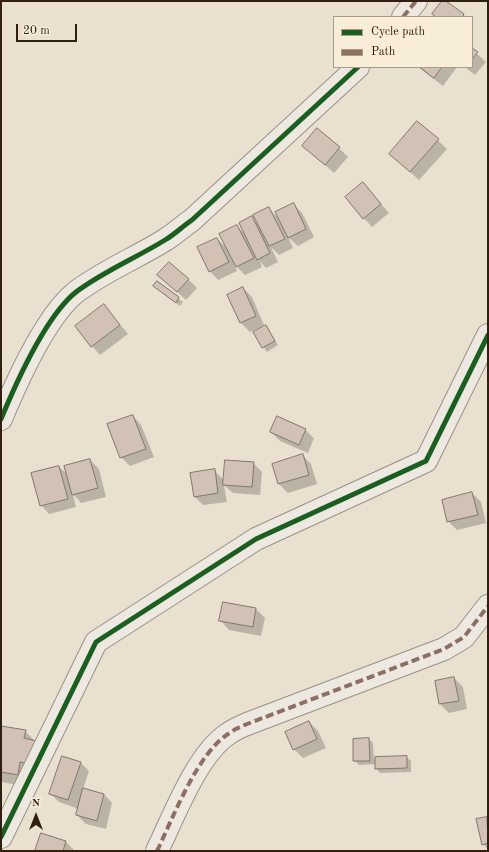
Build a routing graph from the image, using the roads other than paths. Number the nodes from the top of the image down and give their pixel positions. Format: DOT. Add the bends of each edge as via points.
graph roads {
  1 [pos="416,1"];
  2 [pos="404,16"];
  3 [pos="357,68"];
  4 [pos="488,335"];
  5 [pos="1,419"];
  6 [pos="488,606"];
  7 [pos="1,837"];
  8 [pos="156,851"];
  1 -- 2 [label="street"];
  3 -- 5 [label="street" via="192,220 166,240 96,278 74,294 53,318 18,379"];
  4 -- 7 [label="street" via="426,461 256,539 96,642"];
  6 -- 8 [label="street" via="464,637 444,649 254,721 227,734 212,748 197,769"];
}
